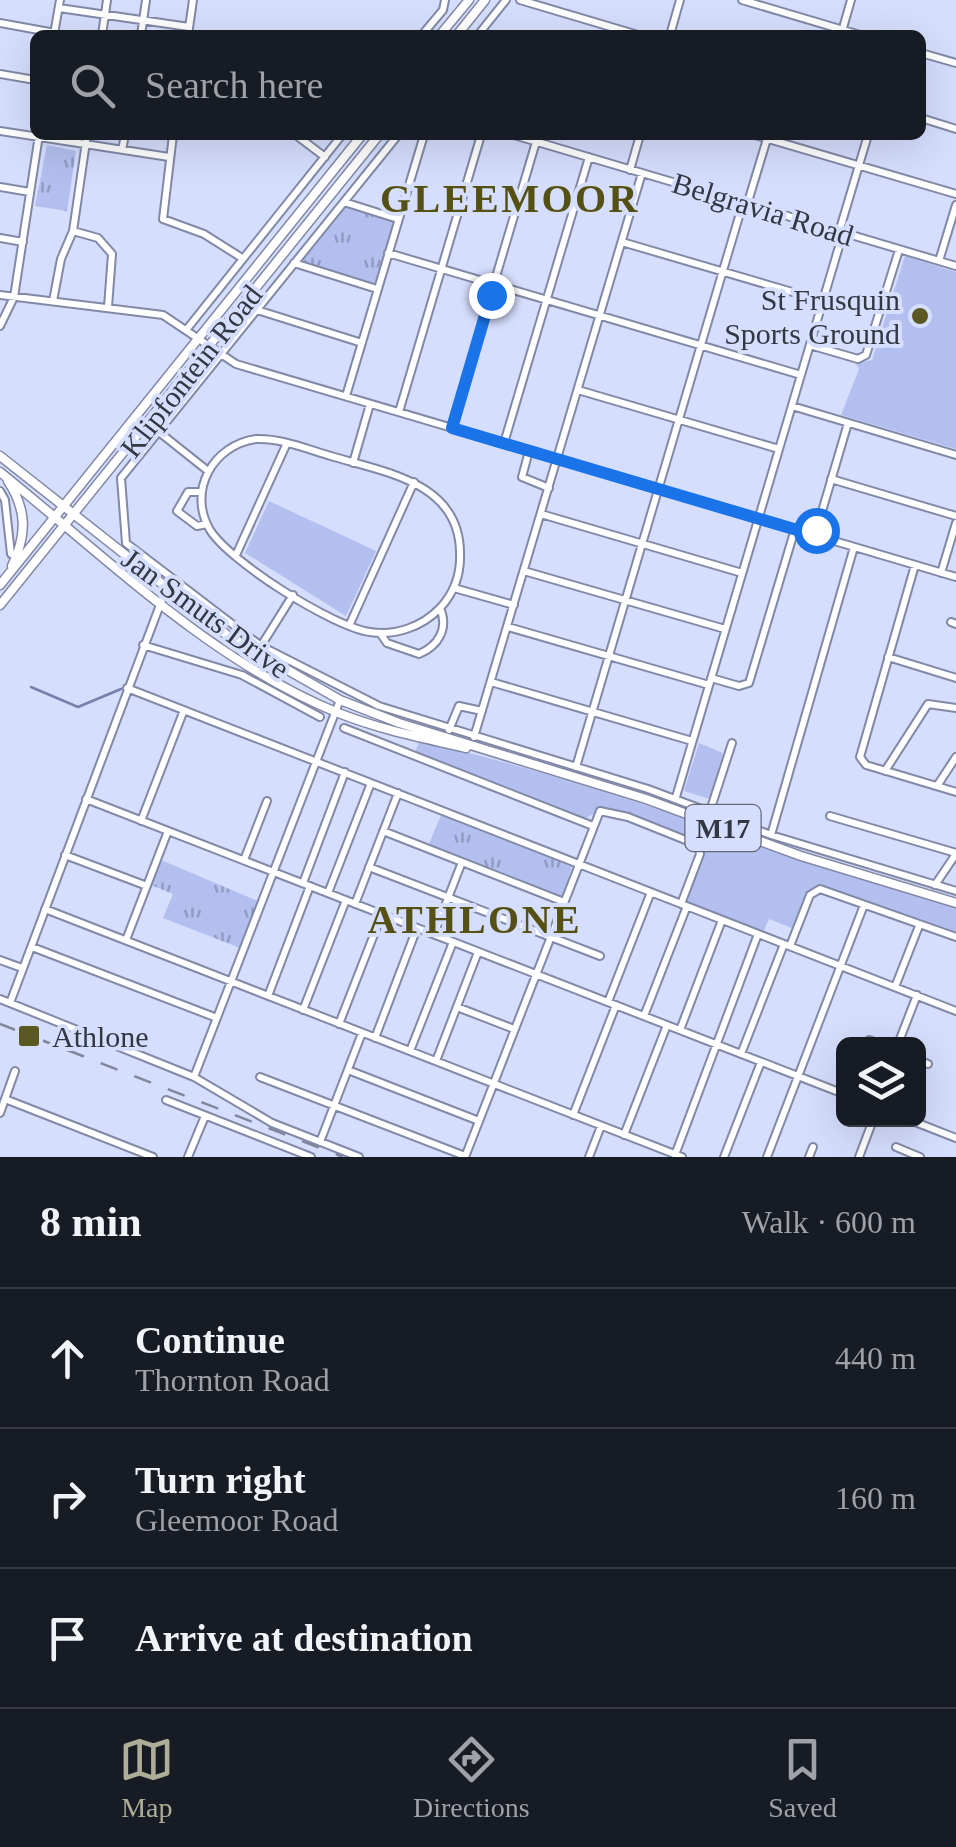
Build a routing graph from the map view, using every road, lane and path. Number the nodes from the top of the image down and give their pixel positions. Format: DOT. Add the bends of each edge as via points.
graph roads {
  1 [pos="107,0"];
  2 [pos="146,0"];
  3 [pos="194,0"];
  4 [pos="442,0"];
  5 [pos="468,0"];
  6 [pos="486,0"];
  7 [pos="506,0"];
  8 [pos="520,0"];
  9 [pos="680,0"];
  10 [pos="742,0"];
  11 [pos="851,0"];
  12 [pos="59,4"];
  13 [pos="104,15"];
  14 [pos="143,21"];
  15 [pos="0,23"];
  16 [pos="34,30"];
  17 [pos="55,30"];
  18 [pos="102,30"];
  19 [pos="141,30"];
  20 [pos="184,30"];
  21 [pos="189,30"];
  22 [pos="426,30"];
  23 [pos="444,30"];
  24 [pos="462,30"];
  25 [pos="482,30"];
  26 [pos="621,30"];
  27 [pos="671,30"];
  28 [pos="836,30"];
  29 [pos="843,30"];
  30 [pos="926,54"];
  31 [pos="956,63"];
  32 [pos="0,74"];
  33 [pos="30,79"];
  34 [pos="926,120"];
  35 [pos="956,129"];
  36 [pos="0,131"];
  37 [pos="30,135"];
  38 [pos="38,140"];
  39 [pos="60,140"];
  40 [pos="87,140"];
  41 [pos="124,140"];
  42 [pos="172,140"];
  43 [pos="303,140"];
  44 [pos="338,140"];
  45 [pos="358,140"];
  46 [pos="375,140"];
  47 [pos="394,140"];
  48 [pos="422,140"];
  49 [pos="479,140"];
  50 [pos="530,140"];
  51 [pos="639,140"];
  52 [pos="767,140"];
  53 [pos="778,140"];
  54 [pos="867,140"];
  55 [pos="536,142"];
  56 [pos="86,145"];
  57 [pos="122,150"];
  58 [pos="169,157"];
  59 [pos="325,157"];
  60 [pos="590,157"];
  61 [pos="860,165"];
  62 [pos="630,170"];
  63 [pos="642,173"];
  64 [pos="0,187"];
  65 [pos="30,192"];
  66 [pos="956,194"];
  67 [pos="344,202"];
  68 [pos="745,204"];
  69 [pos="956,205"];
  70 [pos="398,219"];
  71 [pos="73,231"];
  72 [pos="841,232"];
  73 [pos="0,238"];
  74 [pos="23,242"];
  75 [pos="622,242"];
  76 [pos="899,250"];
  77 [pos="388,253"];
  78 [pos="242,258"];
  79 [pos="939,261"];
  80 [pos="294,263"];
  81 [pos="956,266"];
  82 [pos="441,268"];
  83 [pos="722,271"];
  84 [pos="494,284"];
  85 [pos="377,289"];
  86 [pos="0,295"];
  87 [pos="14,297"];
  88 [pos="546,300"];
  89 [pos="53,301"];
  90 [pos="823,301"];
  91 [pos="108,307"];
  92 [pos="256,310"];
  93 [pos="600,316"];
  94 [pos="0,326"];
  95 [pos="186,329"];
  96 [pos="199,338"];
  97 [pos="362,343"];
  98 [pos="700,345"];
  99 [pos="810,345"];
  100 [pos="210,346"];
  101 [pos="223,356"];
  102 [pos="801,375"];
  103 [pos="578,390"];
  104 [pos="346,396"];
  105 [pos="370,404"];
  106 [pos="792,406"];
  107 [pos="399,412"];
  108 [pos="678,419"];
  109 [pos="848,423"];
  110 [pos="452,428"];
  111 [pos="159,432"];
  112 [pos="287,444"];
  113 [pos="504,444"];
  114 [pos="780,449"];
  115 [pos="529,451"];
  116 [pos="956,454"];
  117 [pos="0,456"];
  118 [pos="558,459"];
  119 [pos="353,463"];
  120 [pos="208,471"];
  121 [pos="0,472"];
  122 [pos="831,479"];
  123 [pos="414,482"];
  124 [pos="549,488"];
  125 [pos="658,489"];
  126 [pos="0,491"];
  127 [pos="202,492"];
  128 [pos="65,508"];
  129 [pos="541,514"];
  130 [pos="76,516"];
  131 [pos="956,516"];
  132 [pos="57,517"];
  133 [pos="758,519"];
  134 [pos="956,523"];
  135 [pos="207,524"];
  136 [pos="67,526"];
  137 [pos="795,529"];
  138 [pos="814,535"];
  139 [pos="642,544"];
  140 [pos="854,547"];
  141 [pos="11,554"];
  142 [pos="236,555"];
  143 [pos="915,565"];
  144 [pos="524,570"];
  145 [pos="941,573"];
  146 [pos="742,574"];
  147 [pos="8,575"];
  148 [pos="956,577"];
  149 [pos="0,585"];
  150 [pos="454,588"];
  151 [pos="166,590"];
  152 [pos="293,595"];
  153 [pos="160,600"];
  154 [pos="625,600"];
  155 [pos="0,605"];
  156 [pos="514,605"];
  157 [pos="440,608"];
  158 [pos="348,626"];
  159 [pos="508,627"];
  160 [pos="725,630"];
  161 [pos="380,633"];
  162 [pos="143,645"];
  163 [pos="261,646"];
  164 [pos="609,656"];
  165 [pos="888,657"];
  166 [pos="956,678"];
  167 [pos="491,682"];
  168 [pos="710,682"];
  169 [pos="127,688"];
  170 [pos="340,700"];
  171 [pos="956,708"];
  172 [pos="184,710"];
  173 [pos="336,712"];
  174 [pos="482,712"];
  175 [pos="592,712"];
  176 [pos="320,717"];
  177 [pos="344,728"];
  178 [pos="449,730"];
  179 [pos="474,737"];
  180 [pos="692,741"];
  181 [pos="732,743"];
  182 [pos="490,752"];
  183 [pos="956,756"];
  184 [pos="317,762"];
  185 [pos="576,767"];
  186 [pos="884,771"];
  187 [pos="345,772"];
  188 [pos="371,783"];
  189 [pos="937,786"];
  190 [pos="956,792"];
  191 [pos="398,793"];
  192 [pos="676,797"];
  193 [pos="86,799"];
  194 [pos="267,801"];
  195 [pos="710,811"];
  196 [pos="830,816"];
  197 [pos="141,820"];
  198 [pos="593,826"];
  199 [pos="168,831"];
  200 [pos="383,831"];
  201 [pos="770,835"];
  202 [pos="956,854"];
  203 [pos="65,855"];
  204 [pos="244,860"];
  205 [pos="462,862"];
  206 [pos="578,864"];
  207 [pos="369,867"];
  208 [pos="274,872"];
  209 [pos="306,885"];
  210 [pos="936,885"];
  211 [pos="147,886"];
  212 [pos="651,892"];
  213 [pos="956,892"];
  214 [pos="328,894"];
  215 [pos="448,898"];
  216 [pos="350,902"];
  217 [pos="564,902"];
  218 [pos="956,902"];
  219 [pos="684,905"];
  220 [pos="864,906"];
  221 [pos="45,910"];
  222 [pos="382,914"];
  223 [pos="722,920"];
  224 [pos="919,926"];
  225 [pos="417,928"];
  226 [pos="434,934"];
  227 [pos="758,934"];
  228 [pos="550,937"];
  229 [pos="956,937"];
  230 [pos="126,940"];
  231 [pos="453,942"];
  232 [pos="787,945"];
  233 [pos="31,946"];
  234 [pos="478,952"];
  235 [pos="600,956"];
  236 [pos="0,960"];
  237 [pos="841,966"];
  238 [pos="23,968"];
  239 [pos="536,974"];
  240 [pos="231,982"];
  241 [pos="895,987"];
  242 [pos="916,995"];
  243 [pos="268,996"];
  244 [pos="0,999"];
  245 [pos="10,1003"];
  246 [pos="612,1004"];
  247 [pos="457,1007"];
  248 [pos="304,1010"];
  249 [pos="956,1011"];
  250 [pos="644,1016"];
  251 [pos="217,1018"];
  252 [pos="340,1024"];
  253 [pos="667,1025"];
  254 [pos="514,1029"];
  255 [pos="680,1030"];
  256 [pos="362,1033"];
  257 [pos="901,1037"];
  258 [pos="375,1038"];
  259 [pos="717,1045"];
  260 [pos="410,1051"];
  261 [pos="741,1054"];
  262 [pos="436,1061"];
  263 [pos="761,1062"];
  264 [pos="348,1070"];
  265 [pos="15,1071"];
  266 [pos="798,1076"];
  267 [pos="194,1077"];
  268 [pos="260,1077"];
  269 [pos="493,1084"];
  270 [pos="836,1091"];
  271 [pos="5,1099"];
  272 [pos="166,1100"];
  273 [pos="334,1105"];
  274 [pos="0,1113"];
  275 [pos="573,1115"];
  276 [pos="205,1116"];
  277 [pos="479,1121"];
  278 [pos="601,1126"];
  279 [pos="926,1126"];
  280 [pos="870,1127"];
  281 [pos="624,1135"];
  282 [pos="956,1138"];
  283 [pos="320,1142"];
  284 [pos="813,1147"];
  285 [pos="896,1148"];
  286 [pos="465,1156"];
  287 [pos="678,1156"];
  288 [pos="152,1157"];
  289 [pos="188,1157"];
  290 [pos="310,1157"];
  291 [pos="359,1157"];
  292 [pos="588,1157"];
  293 [pos="724,1157"];
  294 [pos="767,1157"];
  295 [pos="809,1157"];
  296 [pos="859,1157"];
  297 [pos="920,1157"];
  1 -- 13 [label="street"];
  2 -- 14 [label="street"];
  3 -- 21 [label="street"];
  4 -- 22 [label="street"];
  5 -- 23 [label="main road"];
  6 -- 24 [label="main road"];
  7 -- 25 [label="street"];
  8 -- 26 [label="street"];
  9 -- 27 [label="street"];
  10 -- 28 [label="street"];
  11 -- 29 [label="street"];
  12 -- 13 [label="street"];
  12 -- 17 [label="street"];
  13 -- 14 [label="street"];
  13 -- 18 [label="street"];
  14 -- 19 [label="street"];
  14 -- 20 [label="street"];
  15 -- 16 [label="street"];
  30 -- 31 [label="street"];
  32 -- 33 [label="street"];
  34 -- 35 [label="street"];
  36 -- 37 [label="street"];
  38 -- 65 [label="street"];
  39 -- 56 [label="street"];
  40 -- 56 [label="street"];
  41 -- 57 [label="street"];
  42 -- 58 [label="street"];
  43 -- 59 [label="street"];
  44 -- 59 [label="street"];
  45 -- 96 [label="main road, Klipfontein Road"];
  46 -- 100 [label="main road, Klipfontein Road"];
  47 -- 67 [label="street"];
  48 -- 70 [label="street"];
  49 -- 82 [label="street"];
  50 -- 55 [label="street, Belgravia Road"];
  51 -- 62 [label="street"];
  52 -- 68 [label="street"];
  53 -- 61 [label="street"];
  54 -- 61 [label="street"];
  55 -- 60 [label="street, Belgravia Road"];
  55 -- 84 [label="street"];
  56 -- 57 [label="street"];
  56 -- 71 [label="street"];
  57 -- 58 [label="street"];
  58 -- 78 [label="street" via="162,219"];
  59 -- 78 [label="street"];
  60 -- 62 [label="street, Belgravia Road"];
  60 -- 88 [label="street"];
  61 -- 66 [label="street"];
  61 -- 72 [label="street"];
  62 -- 63 [label="street, Belgravia Road"];
  63 -- 68 [label="street, Belgravia Road"];
  63 -- 75 [label="street"];
  64 -- 65 [label="street"];
  65 -- 74 [label="street"];
  67 -- 70 [label="street"];
  67 -- 80 [label="street"];
  68 -- 72 [label="street, Belgravia Road"];
  68 -- 83 [label="street"];
  69 -- 79 [label="street"];
  70 -- 77 [label="street"];
  71 -- 89 [label="street"];
  71 -- 91 [label="street" via="98,238 112,254"];
  72 -- 76 [label="street, Belgravia Road"];
  72 -- 90 [label="street"];
  73 -- 74 [label="street"];
  74 -- 87 [label="street"];
  75 -- 83 [label="street"];
  75 -- 93 [label="street"];
  76 -- 79 [label="street, Belgravia Road"];
  76 -- 99 [label="street" via="864,358"];
  77 -- 82 [label="street"];
  77 -- 85 [label="street"];
  78 -- 95 [label="street"];
  79 -- 81 [label="street, Belgravia Road"];
  80 -- 85 [label="street"];
  80 -- 92 [label="street"];
  82 -- 84 [label="street"];
  82 -- 107 [label="street"];
  83 -- 90 [label="street"];
  83 -- 98 [label="street"];
  84 -- 88 [label="street"];
  84 -- 110 [label="street"];
  85 -- 97 [label="street"];
  86 -- 87 [label="street"];
  87 -- 89 [label="street"];
  87 -- 94 [label="street"];
  88 -- 93 [label="street"];
  88 -- 113 [label="street"];
  89 -- 91 [label="street"];
  90 -- 99 [label="street"];
  91 -- 95 [label="street" via="163,315"];
  92 -- 97 [label="street"];
  92 -- 101 [label="street"];
  93 -- 98 [label="street"];
  93 -- 103 [label="street"];
  95 -- 96 [label="street"];
  96 -- 100 [label="street"];
  96 -- 128 [label="main road, Klipfontein Road"];
  97 -- 104 [label="street"];
  98 -- 102 [label="street"];
  98 -- 108 [label="street"];
  99 -- 102 [label="street"];
  100 -- 101 [label="street"];
  100 -- 130 [label="main road, Klipfontein Road"];
  101 -- 104 [label="street"];
  101 -- 111 [label="street"];
  102 -- 106 [label="street"];
  103 -- 108 [label="street"];
  103 -- 118 [label="street"];
  104 -- 105 [label="street"];
  105 -- 107 [label="street"];
  105 -- 119 [label="street"];
  106 -- 109 [label="street"];
  106 -- 114 [label="street"];
  107 -- 110 [label="street"];
  108 -- 114 [label="street"];
  108 -- 125 [label="street"];
  109 -- 116 [label="street"];
  109 -- 122 [label="street"];
  110 -- 113 [label="street"];
  111 -- 120 [label="street"];
  111 -- 163 [label="street" via="119,483 125,542"];
  112 -- 119 [label="street"];
  112 -- 120 [label="street" via="242,442"];
  112 -- 142 [label="street"];
  113 -- 115 [label="street"];
  114 -- 133 [label="street"];
  115 -- 118 [label="street"];
  115 -- 124 [label="street" via="522,478"];
  117 -- 128 [label="main road, Jan Smuts Drive / M17"];
  118 -- 124 [label="street"];
  118 -- 125 [label="street"];
  119 -- 123 [label="street"];
  120 -- 127 [label="street"];
  121 -- 132 [label="main road, Jan Smuts Drive / M17"];
  121 -- 147 [label="main road" via="24,519"];
  122 -- 131 [label="street"];
  122 -- 138 [label="street"];
  123 -- 150 [label="street" via="441,501 455,526 460,561"];
  123 -- 158 [label="street"];
  124 -- 129 [label="street"];
  125 -- 133 [label="street"];
  125 -- 139 [label="street"];
  126 -- 141 [label="street"];
  127 -- 135 [label="street"];
  127 -- 135 [label="street" via="188,492 177,511 194,524"];
  128 -- 130 [label="main road, Jan Smuts Drive / M17"];
  128 -- 132 [label="main road, Klipfontein Road"];
  129 -- 139 [label="street"];
  129 -- 144 [label="street"];
  130 -- 136 [label="main road, Klipfontein Road"];
  130 -- 151 [label="main road, Jan Smuts Drive / M17"];
  132 -- 136 [label="main road, Jan Smuts Drive / M17"];
  132 -- 147 [label="main road, Klipfontein Road"];
  133 -- 137 [label="street"];
  133 -- 146 [label="street"];
  134 -- 145 [label="street"];
  135 -- 142 [label="street"];
  136 -- 153 [label="main road, Jan Smuts Drive / M17"];
  136 -- 155 [label="main road, Klipfontein Road"];
  137 -- 138 [label="street"];
  137 -- 168 [label="street" via="749,683"];
  138 -- 140 [label="street"];
  139 -- 146 [label="street"];
  139 -- 154 [label="street"];
  140 -- 143 [label="street"];
  140 -- 201 [label="street"];
  142 -- 152 [label="street"];
  143 -- 145 [label="street"];
  143 -- 165 [label="street"];
  144 -- 154 [label="street"];
  144 -- 156 [label="street"];
  145 -- 148 [label="street"];
  146 -- 160 [label="street"];
  147 -- 149 [label="main road, Klipfontein Road"];
  150 -- 156 [label="street"];
  150 -- 157 [label="street"];
  151 -- 153 [label="street"];
  151 -- 170 [label="main road, Jan Smuts Drive / M17" via="250,651"];
  152 -- 158 [label="street"];
  152 -- 163 [label="street"];
  153 -- 162 [label="street"];
  153 -- 173 [label="main road, Jan Smuts Drive / M17" via="242,660"];
  154 -- 160 [label="street"];
  154 -- 164 [label="street"];
  156 -- 159 [label="street"];
  157 -- 161 [label="street" via="409,628"];
  157 -- 161 [label="street" via="438,641 419,654 386,644"];
  158 -- 161 [label="street"];
  159 -- 164 [label="street"];
  159 -- 167 [label="street"];
  160 -- 168 [label="street"];
  162 -- 169 [label="street"];
  162 -- 176 [label="street" via="242,676"];
  163 -- 178 [label="street" via="350,694"];
  164 -- 168 [label="street"];
  164 -- 175 [label="street"];
  165 -- 166 [label="street"];
  165 -- 186 [label="street" via="861,760"];
  167 -- 174 [label="street"];
  167 -- 175 [label="street"];
  168 -- 180 [label="street"];
  169 -- 172 [label="street"];
  169 -- 193 [label="street"];
  170 -- 173 [label="street"];
  170 -- 182 [label="main road, Jan Smuts Drive / M17"];
  171 -- 186 [label="street" via="932,702"];
  172 -- 184 [label="street"];
  172 -- 197 [label="street"];
  173 -- 182 [label="main road, Jan Smuts Drive / M17"];
  173 -- 184 [label="street"];
  174 -- 178 [label="street" via="459,706"];
  174 -- 179 [label="street"];
  175 -- 180 [label="street"];
  175 -- 185 [label="street"];
  177 -- 198 [label="street"];
  178 -- 179 [label="street"];
  179 -- 185 [label="street"];
  180 -- 192 [label="street"];
  181 -- 195 [label="street"];
  182 -- 218 [label="main road, Jan Smuts Drive / M17"];
  183 -- 189 [label="street"];
  184 -- 187 [label="street"];
  184 -- 208 [label="street"];
  185 -- 192 [label="street"];
  186 -- 189 [label="street"];
  187 -- 188 [label="street"];
  187 -- 209 [label="street"];
  188 -- 191 [label="street"];
  188 -- 214 [label="street"];
  189 -- 190 [label="street"];
  191 -- 200 [label="street"];
  191 -- 206 [label="street"];
  192 -- 195 [label="street"];
  193 -- 197 [label="street"];
  193 -- 203 [label="street"];
  194 -- 204 [label="street"];
  195 -- 201 [label="street"];
  196 -- 202 [label="street"];
  197 -- 199 [label="street"];
  198 -- 206 [label="street"];
  198 -- 219 [label="street" via="606,810 698,844"];
  199 -- 204 [label="street"];
  199 -- 211 [label="street"];
  200 -- 205 [label="street"];
  200 -- 207 [label="street"];
  201 -- 210 [label="street"];
  202 -- 210 [label="street"];
  203 -- 211 [label="street"];
  203 -- 221 [label="street"];
  204 -- 208 [label="street"];
  205 -- 215 [label="street"];
  205 -- 217 [label="street"];
  206 -- 212 [label="street"];
  206 -- 217 [label="street"];
  207 -- 215 [label="street"];
  207 -- 216 [label="street"];
  208 -- 209 [label="street"];
  208 -- 240 [label="street"];
  209 -- 214 [label="street"];
  209 -- 243 [label="street"];
  210 -- 213 [label="street"];
  211 -- 230 [label="street"];
  212 -- 219 [label="street"];
  212 -- 246 [label="street"];
  214 -- 216 [label="street"];
  215 -- 226 [label="street"];
  215 -- 228 [label="street"];
  216 -- 222 [label="street"];
  216 -- 248 [label="street"];
  217 -- 228 [label="street"];
  219 -- 223 [label="street"];
  219 -- 250 [label="street"];
  220 -- 224 [label="street"];
  220 -- 232 [label="street" via="815,890"];
  220 -- 237 [label="street"];
  221 -- 230 [label="street"];
  221 -- 233 [label="street"];
  222 -- 225 [label="street"];
  222 -- 252 [label="street"];
  223 -- 227 [label="street"];
  223 -- 255 [label="street"];
  224 -- 229 [label="street"];
  224 -- 241 [label="street"];
  225 -- 226 [label="street"];
  225 -- 258 [label="street"];
  226 -- 231 [label="street"];
  227 -- 232 [label="street"];
  227 -- 259 [label="street"];
  228 -- 235 [label="street"];
  228 -- 239 [label="street"];
  230 -- 240 [label="street"];
  231 -- 234 [label="street"];
  231 -- 260 [label="street"];
  232 -- 237 [label="street"];
  232 -- 261 [label="street"];
  233 -- 238 [label="street"];
  233 -- 251 [label="street"];
  234 -- 239 [label="street"];
  234 -- 247 [label="street"];
  236 -- 238 [label="street"];
  237 -- 241 [label="street"];
  237 -- 266 [label="street"];
  238 -- 245 [label="street"];
  239 -- 246 [label="street"];
  239 -- 254 [label="street"];
  240 -- 243 [label="street"];
  240 -- 251 [label="street"];
  241 -- 242 [label="street"];
  242 -- 249 [label="street"];
  242 -- 257 [label="street"];
  243 -- 248 [label="street"];
  244 -- 245 [label="street"];
  245 -- 267 [label="street"];
  246 -- 250 [label="street"];
  246 -- 275 [label="street"];
  247 -- 254 [label="street"];
  247 -- 262 [label="street"];
  248 -- 252 [label="street"];
  250 -- 253 [label="street"];
  251 -- 267 [label="street"];
  252 -- 256 [label="street"];
  253 -- 255 [label="street"];
  253 -- 281 [label="street"];
  254 -- 269 [label="street"];
  255 -- 259 [label="street"];
  256 -- 258 [label="street"];
  256 -- 264 [label="street"];
  258 -- 260 [label="street"];
  259 -- 261 [label="street"];
  259 -- 287 [label="street"];
  260 -- 262 [label="street"];
  261 -- 263 [label="street"];
  262 -- 269 [label="street"];
  263 -- 266 [label="street"];
  263 -- 293 [label="street"];
  264 -- 273 [label="street"];
  264 -- 277 [label="street"];
  265 -- 271 [label="street"];
  266 -- 270 [label="street"];
  266 -- 294 [label="street"];
  267 -- 283 [label="street" via="272,1123"];
  268 -- 273 [label="street"];
  269 -- 275 [label="street"];
  269 -- 277 [label="street"];
  271 -- 274 [label="street"];
  271 -- 288 [label="street"];
  272 -- 276 [label="street"];
  273 -- 283 [label="street"];
  273 -- 286 [label="street"];
  275 -- 278 [label="street"];
  276 -- 289 [label="street"];
  276 -- 290 [label="street"];
  277 -- 286 [label="street"];
  278 -- 281 [label="street"];
  278 -- 292 [label="street"];
  279 -- 282 [label="street"];
  280 -- 296 [label="street"];
  281 -- 287 [label="street"];
  283 -- 291 [label="street"];
  284 -- 295 [label="street"];
  285 -- 297 [label="street"];
}
